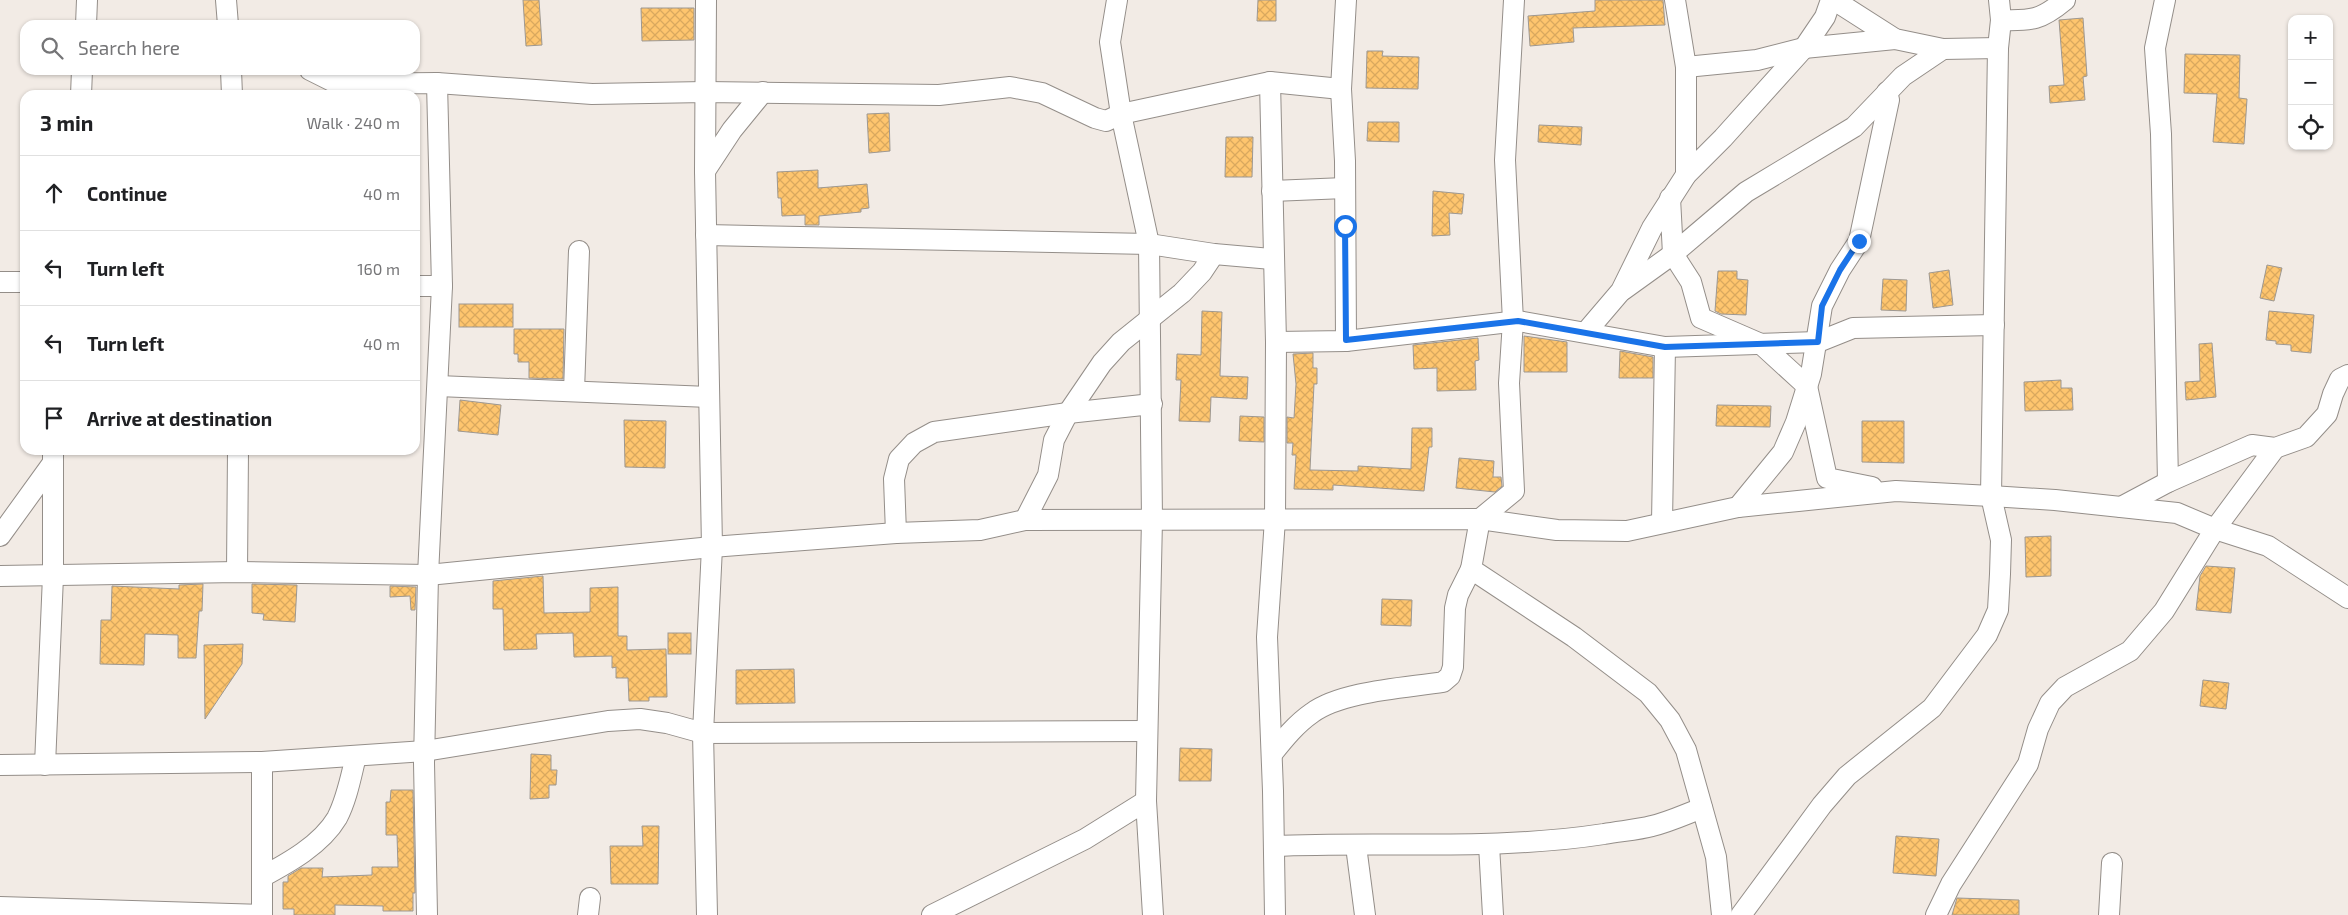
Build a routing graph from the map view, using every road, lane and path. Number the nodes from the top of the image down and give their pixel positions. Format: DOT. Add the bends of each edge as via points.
graph roads {
  1 [pos="87,0"];
  2 [pos="226,0"];
  3 [pos="706,0"];
  4 [pos="1116,0"];
  5 [pos="1346,0"];
  6 [pos="1514,0"];
  7 [pos="1675,0"];
  8 [pos="1833,0"];
  9 [pos="1999,0"];
  10 [pos="2065,0"];
  11 [pos="2165,0"];
  12 [pos="86,20"];
  13 [pos="228,20"];
  14 [pos="2001,20"];
  15 [pos="1895,39"];
  16 [pos="1804,48"];
  17 [pos="1998,48"];
  18 [pos="1943,49"];
  19 [pos="1686,67"];
  20 [pos="82,75"];
  21 [pos="231,75"];
  22 [pos="320,75"];
  23 [pos="1270,82"];
  24 [pos="437,83"];
  25 [pos="1341,89"];
  26 [pos="81,90"];
  27 [pos="232,90"];
  28 [pos="706,92"];
  29 [pos="763,92"];
  30 [pos="1887,92"];
  31 [pos="1121,114"];
  32 [pos="705,171"];
  33 [pos="1686,175"];
  34 [pos="1344,188"];
  35 [pos="1272,191"];
  36 [pos="1670,198"];
  37 [pos="706,235"];
  38 [pos="1149,244"];
  39 [pos="579,251"];
  40 [pos="1214,254"];
  41 [pos="1673,254"];
  42 [pos="1272,259"];
  43 [pos="0,282"];
  44 [pos="20,282"];
  45 [pos="420,286"];
  46 [pos="442,286"];
  47 [pos="1621,291"];
  48 [pos="1152,318"];
  49 [pos="1513,321"];
  50 [pos="1994,325"];
  51 [pos="1586,332"];
  52 [pos="1346,340"];
  53 [pos="1276,342"];
  54 [pos="1818,342"];
  55 [pos="1762,344"];
  56 [pos="1665,347"];
  57 [pos="2345,374"];
  58 [pos="438,386"];
  59 [pos="1808,386"];
  60 [pos="574,391"];
  61 [pos="709,397"];
  62 [pos="1152,404"];
  63 [pos="1068,413"];
  64 [pos="2275,448"];
  65 [pos="238,455"];
  66 [pos="52,457"];
  67 [pos="2168,482"];
  68 [pos="1896,491"];
  69 [pos="1991,496"];
  70 [pos="1738,507"];
  71 [pos="2121,507"];
  72 [pos="1152,518"];
  73 [pos="1275,519"];
  74 [pos="1480,519"];
  75 [pos="1025,520"];
  76 [pos="1662,522"];
  77 [pos="2215,529"];
  78 [pos="896,533"];
  79 [pos="0,536"];
  80 [pos="712,547"];
  81 [pos="1471,569"];
  82 [pos="237,572"];
  83 [pos="428,575"];
  84 [pos="0,576"];
  85 [pos="53,576"];
  86 [pos="2348,598"];
  87 [pos="1147,731"];
  88 [pos="703,733"];
  89 [pos="424,751"];
  90 [pos="1272,754"];
  91 [pos="356,756"];
  92 [pos="262,762"];
  93 [pos="0,765"];
  94 [pos="45,765"];
  95 [pos="1146,801"];
  96 [pos="1702,808"];
  97 [pos="1489,845"];
  98 [pos="1274,846"];
  99 [pos="1356,846"];
  100 [pos="2112,864"];
  101 [pos="262,877"];
  102 [pos="0,907"];
  103 [pos="262,915"];
  104 [pos="426,915"];
  105 [pos="708,915"];
  106 [pos="932,915"];
  107 [pos="1153,915"];
  108 [pos="1275,915"];
  109 [pos="1365,915"];
  110 [pos="1493,915"];
  111 [pos="1722,915"];
  112 [pos="1741,915"];
  113 [pos="1936,915"];
  114 [pos="2108,915"];
  1 -- 12 [label="street"];
  2 -- 13 [label="street"];
  3 -- 28 [label="street"];
  4 -- 31 [label="street" via="1110,42"];
  5 -- 25 [label="street"];
  6 -- 49 [label="street" via="1506,160"];
  7 -- 19 [label="street"];
  8 -- 15 [label="street"];
  8 -- 16 [label="street"];
  9 -- 14 [label="street"];
  10 -- 14 [label="street" via="2050,13 2029,21"];
  11 -- 67 [label="street" via="2156,48 2161,134"];
  14 -- 17 [label="street"];
  15 -- 16 [label="street"];
  15 -- 18 [label="street"];
  16 -- 19 [label="street" via="1757,60"];
  16 -- 33 [label="street"];
  17 -- 18 [label="street"];
  17 -- 50 [label="street"];
  18 -- 30 [label="street" via="1903,76"];
  19 -- 33 [label="street"];
  20 -- 26 [label="street"];
  21 -- 27 [label="street"];
  22 -- 24 [label="street" via="338,84"];
  23 -- 25 [label="street"];
  23 -- 31 [label="street"];
  23 -- 35 [label="street"];
  24 -- 28 [label="street" via="592,94"];
  24 -- 46 [label="street"];
  25 -- 34 [label="street"];
  28 -- 29 [label="street"];
  28 -- 32 [label="street"];
  29 -- 31 [label="street" via="938,95 1010,87 1042,93 1095,118 1106,120"];
  29 -- 32 [label="street"];
  30 -- 41 [label="street" via="1854,127 1746,192"];
  30 -- 54 [label="street" via="1889,100 1859,241 1822,306"];
  31 -- 38 [label="street"];
  32 -- 37 [label="street"];
  33 -- 36 [label="street"];
  34 -- 35 [label="street"];
  34 -- 52 [label="street"];
  35 -- 42 [label="street"];
  36 -- 41 [label="street"];
  36 -- 47 [label="street"];
  37 -- 38 [label="street"];
  37 -- 61 [label="street"];
  38 -- 40 [label="street"];
  38 -- 48 [label="street"];
  39 -- 60 [label="street"];
  40 -- 42 [label="street"];
  40 -- 48 [label="street" via="1182,293"];
  41 -- 47 [label="street"];
  41 -- 55 [label="street" via="1691,282 1701,318"];
  42 -- 53 [label="street"];
  43 -- 44 [label="street"];
  45 -- 46 [label="street"];
  46 -- 58 [label="street"];
  47 -- 51 [label="street"];
  48 -- 62 [label="street"];
  48 -- 63 [label="street" via="1102,363"];
  49 -- 51 [label="street"];
  49 -- 52 [label="street"];
  49 -- 74 [label="street" via="1509,383 1514,491"];
  50 -- 54 [label="street" via="1853,328"];
  50 -- 69 [label="street"];
  51 -- 56 [label="street"];
  52 -- 53 [label="street"];
  53 -- 73 [label="street"];
  54 -- 55 [label="street"];
  54 -- 59 [label="street"];
  55 -- 56 [label="street"];
  55 -- 59 [label="street"];
  56 -- 76 [label="street"];
  57 -- 64 [label="street" via="2332,394 2327,414 2306,438"];
  58 -- 60 [label="street"];
  58 -- 83 [label="street"];
  59 -- 68 [label="street" via="1827,478"];
  59 -- 70 [label="street" via="1783,452"];
  60 -- 61 [label="street"];
  61 -- 80 [label="street"];
  62 -- 63 [label="street"];
  62 -- 72 [label="street"];
  63 -- 75 [label="street" via="1054,440 1048,475"];
  63 -- 78 [label="street" via="934,432 914,443 899,459 894,479"];
  64 -- 67 [label="street" via="2252,445"];
  64 -- 77 [label="street"];
  65 -- 82 [label="street"];
  66 -- 79 [label="street"];
  66 -- 85 [label="street"];
  67 -- 71 [label="street"];
  68 -- 69 [label="street"];
  68 -- 70 [label="street"];
  69 -- 71 [label="street"];
  69 -- 112 [label="street" via="2001,540 2000,574 1998,610 1986,635 1932,708 1848,776 1822,805"];
  70 -- 76 [label="street"];
  71 -- 77 [label="street" via="2177,513"];
  72 -- 73 [label="street"];
  72 -- 75 [label="street"];
  72 -- 87 [label="street"];
  73 -- 74 [label="street"];
  73 -- 90 [label="street" via="1267,637"];
  74 -- 76 [label="street" via="1557,530 1617,531"];
  74 -- 81 [label="street"];
  75 -- 78 [label="street" via="980,530"];
  77 -- 86 [label="street" via="2268,546"];
  77 -- 113 [label="street" via="2164,611 2130,650 2065,687 2050,704 2038,728 2028,764 1951,884"];
  78 -- 80 [label="street"];
  80 -- 83 [label="street"];
  80 -- 88 [label="street"];
  81 -- 90 [label="street" via="1455,608 1450,676 1443,682 1340,699 1314,711 1295,726"];
  81 -- 96 [label="street" via="1574,637 1648,693 1670,720 1686,750"];
  82 -- 83 [label="street"];
  82 -- 85 [label="street"];
  83 -- 89 [label="street"];
  84 -- 85 [label="street"];
  85 -- 94 [label="street"];
  87 -- 88 [label="street"];
  87 -- 95 [label="street"];
  88 -- 89 [label="street" via="640,719 608,721"];
  88 -- 105 [label="street"];
  89 -- 91 [label="street"];
  89 -- 104 [label="street"];
  90 -- 98 [label="street"];
  91 -- 92 [label="street"];
  91 -- 101 [label="street" via="348,789 336,818 318,840"];
  92 -- 94 [label="street"];
  92 -- 101 [label="street"];
  93 -- 94 [label="street"];
  95 -- 106 [label="street" via="1086,838"];
  95 -- 107 [label="street"];
  96 -- 97 [label="street" via="1653,826 1571,839"];
  96 -- 111 [label="street" via="1716,857"];
  97 -- 99 [label="street"];
  97 -- 110 [label="street"];
  98 -- 99 [label="street"];
  98 -- 108 [label="street"];
  99 -- 109 [label="street"];
  100 -- 114 [label="street"];
  101 -- 103 [label="street"];
  102 -- 103 [label="street"];
}
